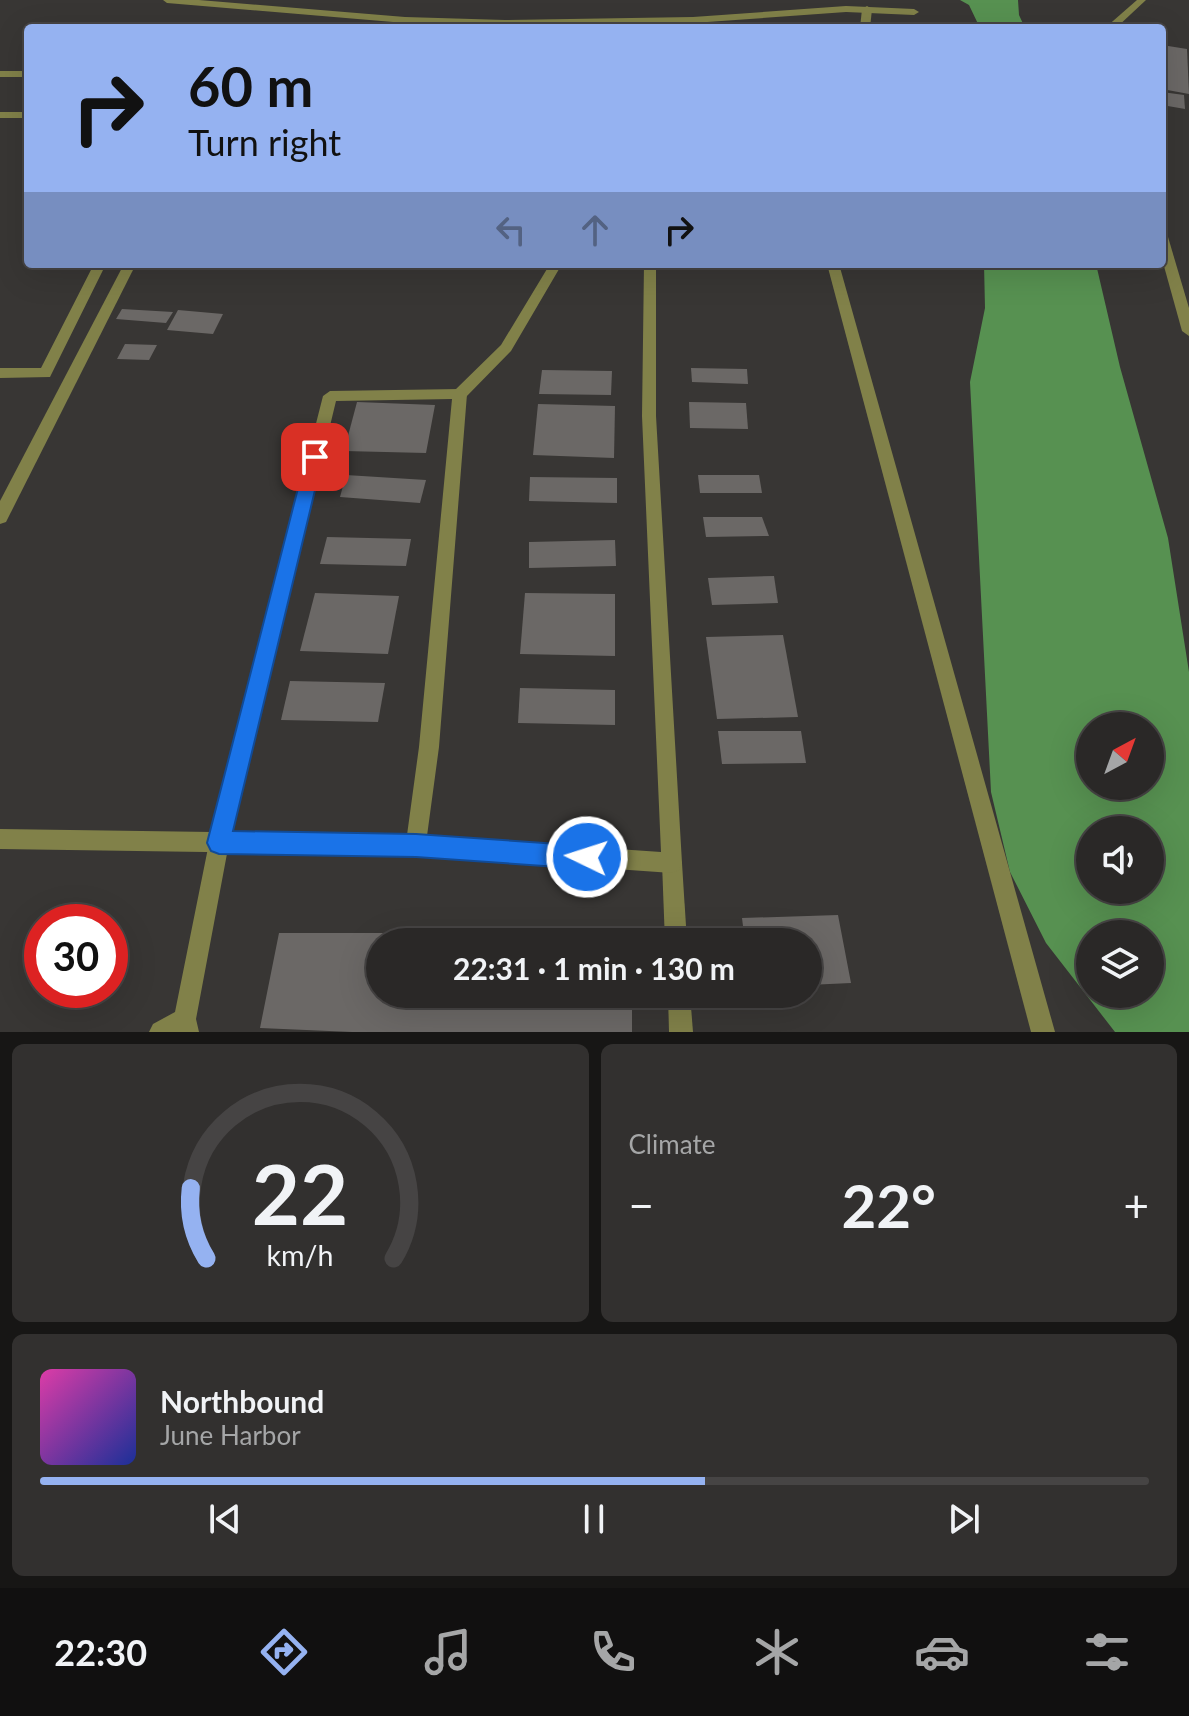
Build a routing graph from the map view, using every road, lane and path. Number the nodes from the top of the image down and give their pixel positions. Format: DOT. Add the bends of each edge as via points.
graph roads {
  1 [pos="167,0"];
  2 [pos="1142,0"];
  3 [pos="867,9"];
  4 [pos="914,12"];
  5 [pos="578,24"];
  6 [pos="665,24"];
  7 [pos="865,24"];
  8 [pos="1115,24"];
  9 [pos="0,74"];
  10 [pos="24,74"];
  11 [pos="0,115"];
  12 [pos="24,115"];
  13 [pos="1166,251"];
  14 [pos="98,268"];
  15 [pos="128,268"];
  16 [pos="554,268"];
  17 [pos="650,268"];
  18 [pos="834,268"];
  19 [pos="1189,331"];
  20 [pos="0,373"];
  21 [pos="460,394"];
  22 [pos="0,517"];
  23 [pos="0,839"];
  24 [pos="219,843"];
  25 [pos="416,845"];
  26 [pos="672,863"];
  27 [pos="675,928"];
  28 [pos="680,1008"];
  29 [pos="186,1025"];
  30 [pos="161,1032"];
  31 [pos="681,1032"];
  32 [pos="1043,1032"];
  1 -- 5 [label="street" via="405,20"];
  2 -- 8 [label="street"];
  3 -- 4 [label="street"];
  3 -- 6 [label="street"];
  3 -- 7 [label="street"];
  9 -- 10 [label="street"];
  11 -- 12 [label="street"];
  13 -- 19 [label="street"];
  14 -- 20 [label="street" via="45,373"];
  15 -- 22 [label="street"];
  16 -- 21 [label="street" via="506,348"];
  17 -- 26 [label="street" via="649,416"];
  18 -- 32 [label="street"];
  21 -- 24 [label="street" via="330,396"];
  21 -- 25 [label="street"];
  23 -- 24 [label="street"];
  24 -- 25 [label="street"];
  24 -- 29 [label="street"];
  25 -- 26 [label="street"];
  26 -- 27 [label="street"];
  28 -- 31 [label="street"];
  29 -- 30 [label="street"];
}
